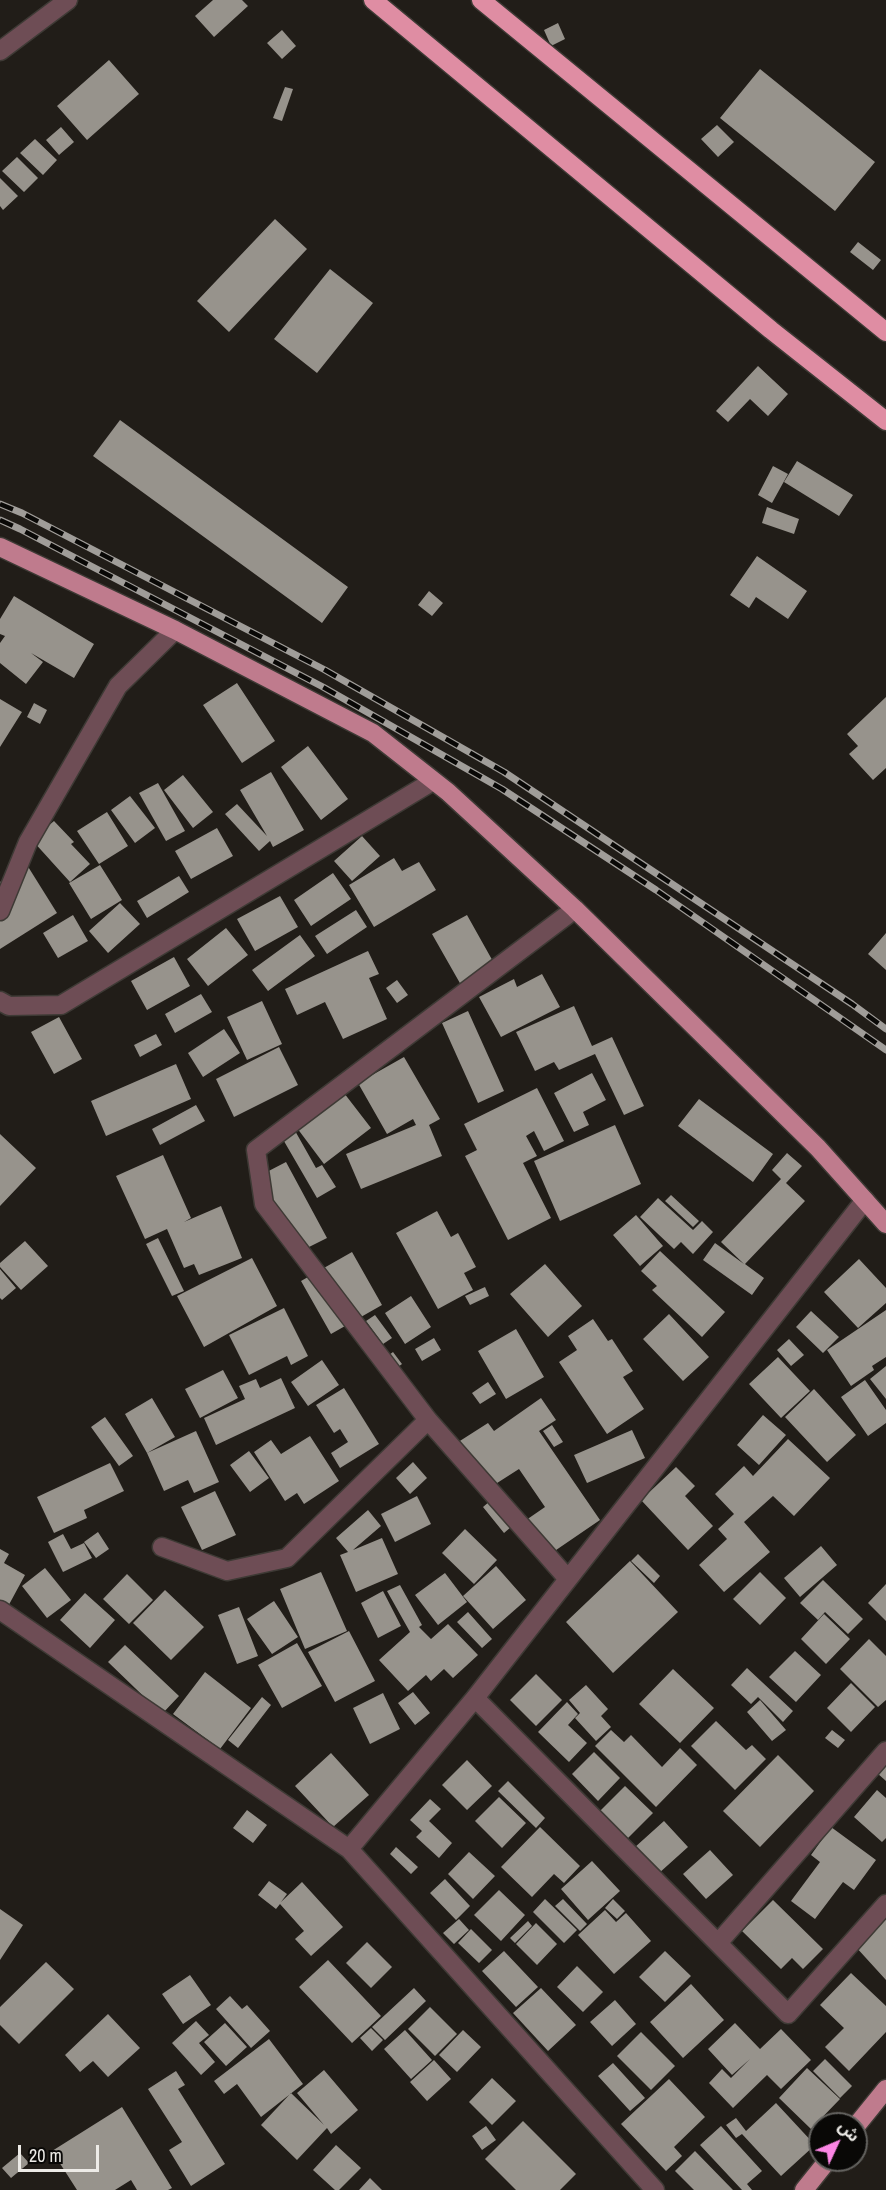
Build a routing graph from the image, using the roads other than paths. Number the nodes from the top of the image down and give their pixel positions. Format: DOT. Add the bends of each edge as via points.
graph roads {
  1 [pos="68,0"];
  2 [pos="373,0"];
  3 [pos="480,0"];
  4 [pos="0,51"];
  5 [pos="886,332"];
  6 [pos="886,421"];
  7 [pos="0,547"];
  8 [pos="175,630"];
  9 [pos="433,781"];
  10 [pos="575,909"];
  11 [pos="0,911"];
  12 [pos="0,1001"];
  13 [pos="865,1200"];
  14 [pos="886,1224"];
  15 [pos="428,1420"];
  16 [pos="162,1547"];
  17 [pos="568,1580"];
  18 [pos="0,1610"];
  19 [pos="475,1698"];
  20 [pos="886,1751"];
  21 [pos="349,1849"];
  22 [pos="886,1904"];
  23 [pos="719,1942"];
  24 [pos="886,2089"];
  25 [pos="867,2112"];
  26 [pos="818,2172"];
  27 [pos="655,2190"];
  28 [pos="804,2190"];
  1 -- 4 [label="street"];
  2 -- 6 [label="highway"];
  3 -- 5 [label="highway"];
  7 -- 8 [label="main road"];
  8 -- 9 [label="main road" via="373,733"];
  8 -- 11 [label="street" via="118,686 28,842"];
  9 -- 10 [label="main road"];
  9 -- 12 [label="street" via="61,1005 9,1006"];
  10 -- 13 [label="main road" via="818,1148"];
  10 -- 15 [label="street" via="256,1150 264,1204"];
  13 -- 14 [label="main road"];
  13 -- 17 [label="street"];
  15 -- 16 [label="street" via="287,1558 227,1571"];
  15 -- 17 [label="street"];
  17 -- 19 [label="street"];
  18 -- 21 [label="street"];
  19 -- 21 [label="street"];
  19 -- 23 [label="street"];
  20 -- 23 [label="street"];
  21 -- 27 [label="street"];
  22 -- 23 [label="street" via="788,2014"];
  24 -- 25 [label="main road"];
  26 -- 28 [label="main road"];
}
